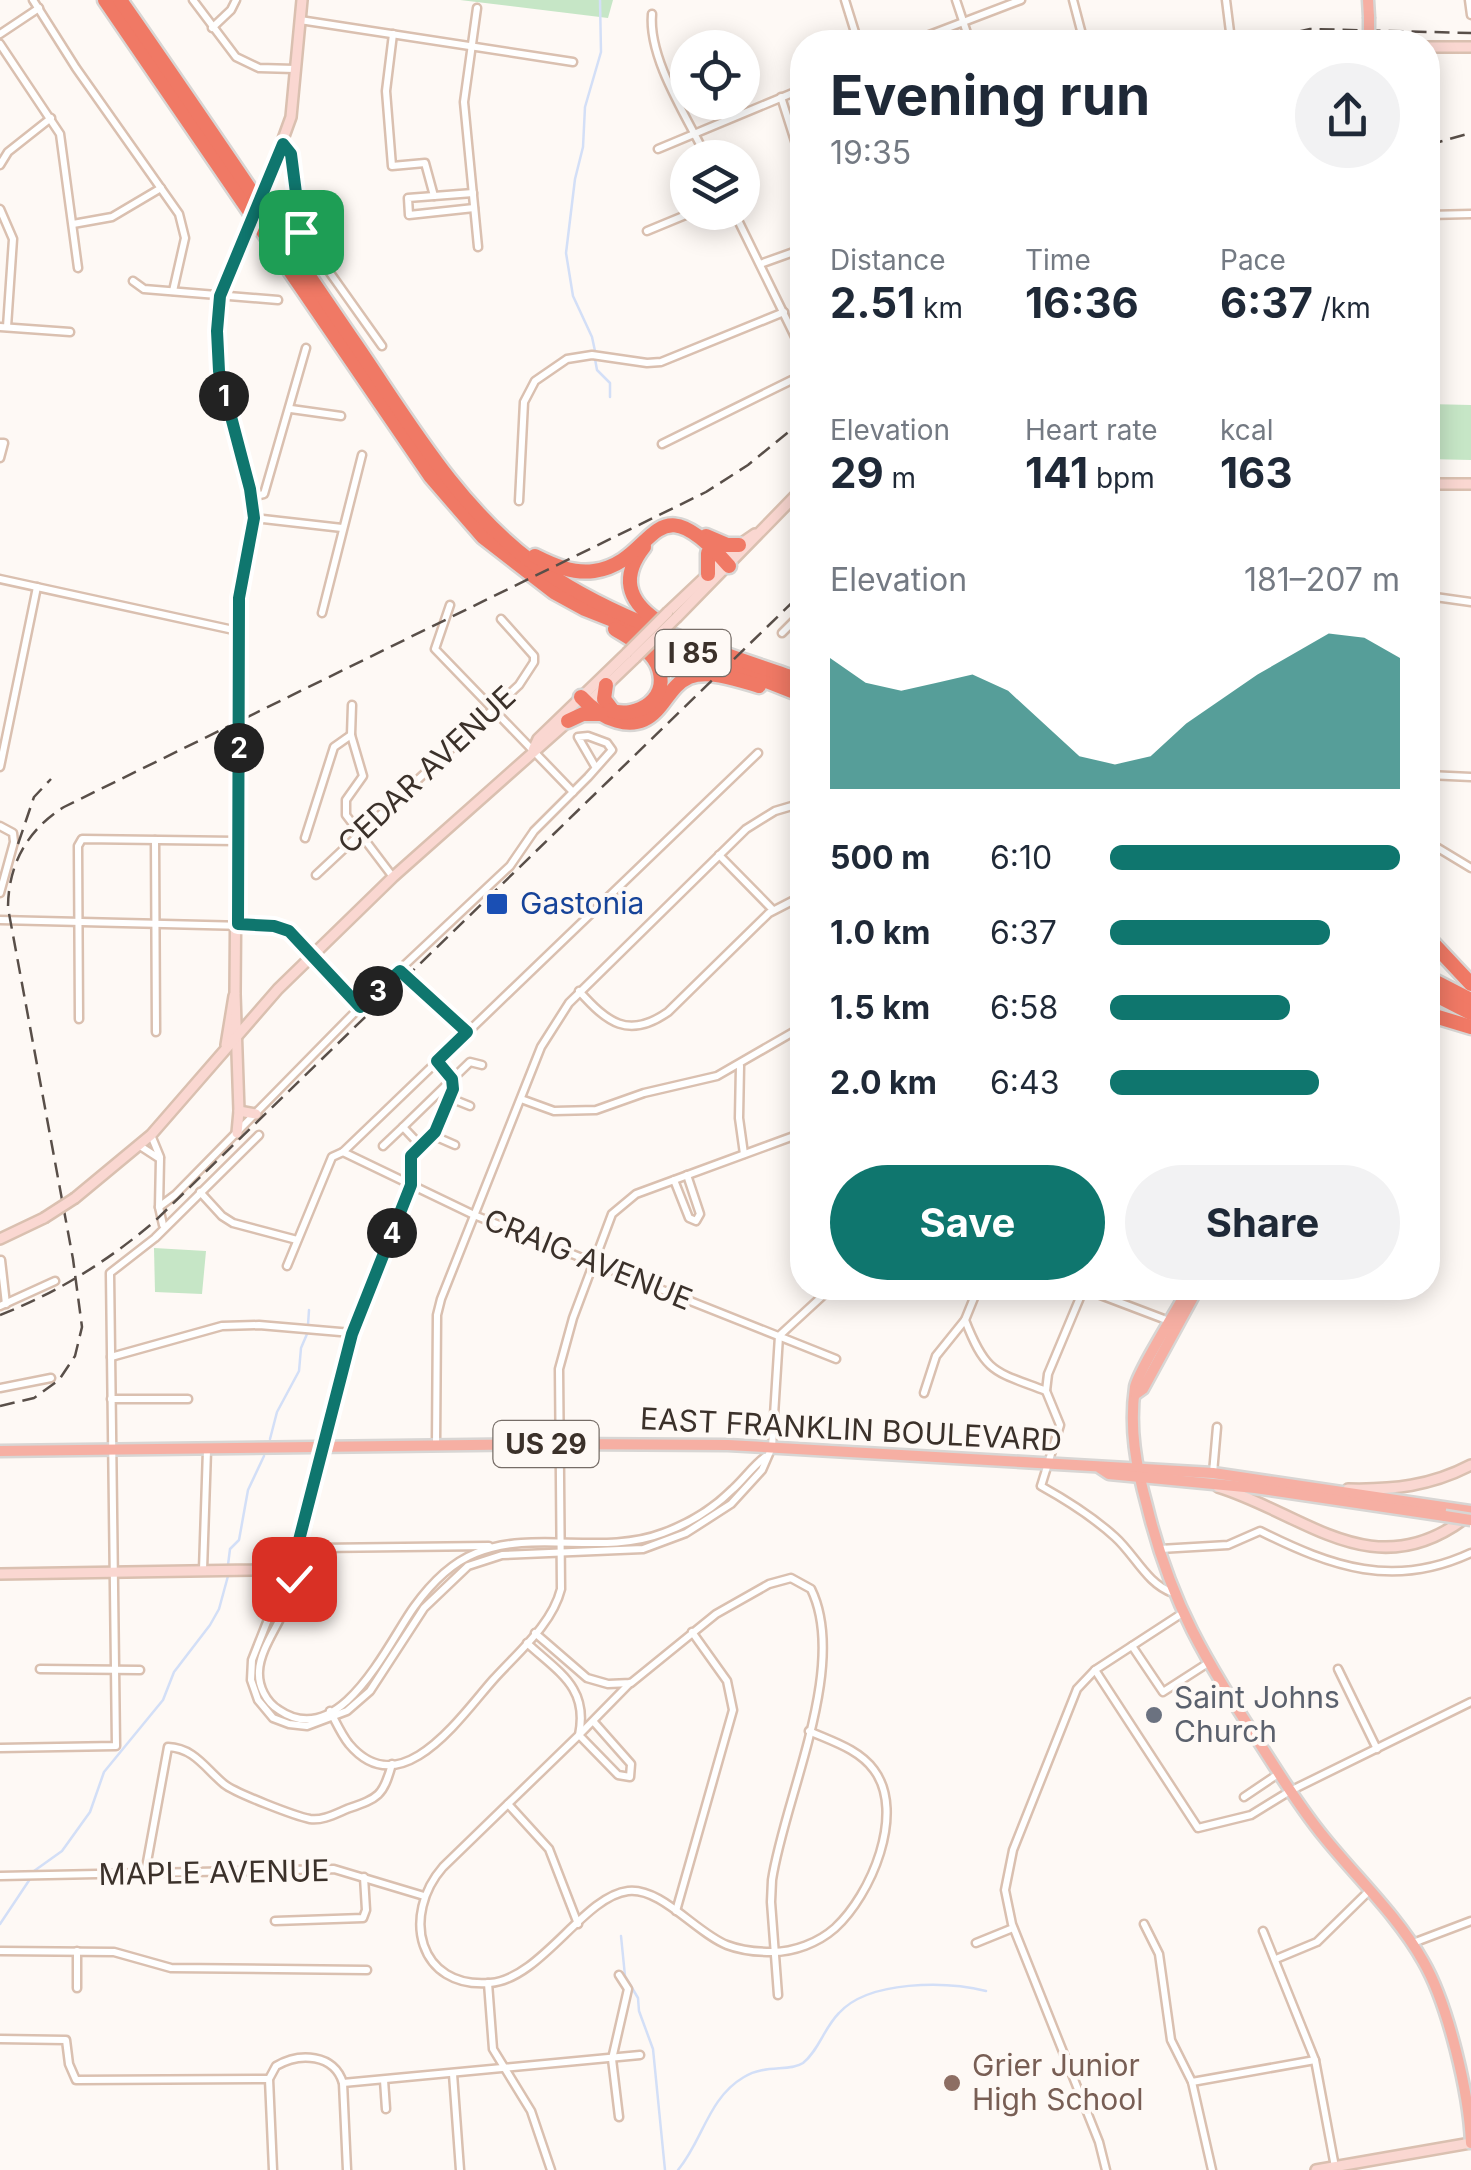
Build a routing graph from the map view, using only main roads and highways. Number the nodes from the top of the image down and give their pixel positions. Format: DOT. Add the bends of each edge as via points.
graph roads {
  1 [pos="105,0"];
  2 [pos="120,0"];
  3 [pos="302,0"];
  4 [pos="1368,0"];
  5 [pos="1369,30"];
  6 [pos="1440,47"];
  7 [pos="1471,47"];
  8 [pos="1440,484"];
  9 [pos="1471,484"];
  10 [pos="790,501"];
  11 [pos="488,524"];
  12 [pos="690,530"];
  13 [pos="756,534"];
  14 [pos="739,544"];
  15 [pos="719,564"];
  16 [pos="585,609"];
  17 [pos="672,614"];
  18 [pos="678,634"];
  19 [pos="631,656"];
  20 [pos="790,676"];
  21 [pos="606,686"];
  22 [pos="790,693"];
  23 [pos="790,695"];
  24 [pos="586,698"];
  25 [pos="607,713"];
  26 [pos="568,722"];
  27 [pos="533,750"];
  28 [pos="1440,951"];
  29 [pos="1440,984"];
  30 [pos="1471,984"];
  31 [pos="1440,997"];
  32 [pos="1471,1000"];
  33 [pos="234,1001"];
  34 [pos="262,1006"];
  35 [pos="1471,1013"];
  36 [pos="1440,1018"];
  37 [pos="1471,1027"];
  38 [pos="238,1033"];
  39 [pos="226,1048"];
  40 [pos="240,1110"];
  41 [pos="256,1114"];
  42 [pos="237,1133"];
  43 [pos="0,1239"];
  44 [pos="1182,1300"];
  45 [pos="1190,1300"];
  46 [pos="1174,1324"];
  47 [pos="0,1451"];
  48 [pos="1471,1465"];
  49 [pos="1139,1472"];
  50 [pos="1168,1480"];
  51 [pos="1215,1487"];
  52 [pos="1331,1489"];
  53 [pos="1145,1500"];
  54 [pos="1448,1512"];
  55 [pos="1471,1515"];
  56 [pos="296,1554"];
  57 [pos="0,1574"];
  58 [pos="1471,2143"];
  59 [pos="1316,2170"];
  1 -- 16 [label="highway, I 85" via="448,499 524,571"];
  2 -- 11 [label="highway, I 85" via="386,390"];
  3 -- 33 [label="main road, bridge" via="291,117 220,296 216,347 254,518 238,631"];
  4 -- 5 [label="main road, bridge"];
  6 -- 7 [label="main road"];
  8 -- 9 [label="main road"];
  10 -- 13 [label="main road"];
  11 -- 12 [label="highway" via="559,568 590,572 661,528"];
  11 -- 18 [label="highway, I 85" via="532,563 578,591"];
  12 -- 14 [label="highway"];
  12 -- 15 [label="highway"];
  13 -- 14 [label="main road"];
  13 -- 15 [label="main road"];
  14 -- 15 [label="main road"];
  15 -- 17 [label="main road"];
  15 -- 17 [label="main road"];
  15 -- 18 [label="highway" via="687,537 664,536 644,547 632,566 629,588 636,602"];
  16 -- 22 [label="highway, I 85"];
  16 -- 25 [label="highway" via="644,649 659,672 660,687 648,706"];
  17 -- 19 [label="main road, bridge"];
  18 -- 20 [label="highway, I 85"];
  19 -- 21 [label="main road"];
  19 -- 24 [label="main road"];
  21 -- 24 [label="main road"];
  21 -- 25 [label="highway"];
  23 -- 25 [label="highway" via="698,674 679,683 646,720 626,724"];
  24 -- 25 [label="highway"];
  24 -- 26 [label="main road"];
  24 -- 27 [label="main road"];
  25 -- 26 [label="highway"];
  26 -- 27 [label="main road"];
  27 -- 34 [label="main road"];
  28 -- 30 [label="highway"];
  29 -- 32 [label="highway"];
  31 -- 35 [label="highway"];
  33 -- 34 [label="main road" via="248,1009"];
  33 -- 38 [label="main road"];
  33 -- 39 [label="main road"];
  34 -- 38 [label="main road"];
  36 -- 37 [label="highway"];
  38 -- 39 [label="main road"];
  38 -- 40 [label="main road"];
  39 -- 43 [label="main road, bridge" via="140,1146 76,1198"];
  40 -- 41 [label="main road"];
  40 -- 42 [label="main road"];
  44 -- 46 [label="main road"];
  45 -- 46 [label="main road"];
  46 -- 49 [label="main road" via="1136,1394 1131,1422"];
  47 -- 49 [label="main road, EAST FRANKLIN BOULEVARD / US 29" via="558,1444 1111,1464"];
  48 -- 52 [label="main road" via="1404,1488"];
  49 -- 50 [label="main road, EAST FRANKLIN BOULEVARD / US 29"];
  49 -- 52 [label="main road, EAST FRANKLIN BOULEVARD / US 29" via="1213,1472"];
  49 -- 53 [label="main road"];
  50 -- 51 [label="main road, EAST FRANKLIN BOULEVARD / US 29"];
  50 -- 53 [label="main road" via="1151,1488"];
  51 -- 54 [label="main road, EAST FRANKLIN BOULEVARD / US 29"];
  51 -- 55 [label="main road" via="1320,1534 1371,1547 1418,1542"];
  52 -- 54 [label="main road, EAST FRANKLIN BOULEVARD / US 29"];
  53 -- 58 [label="main road" via="1172,1593 1208,1663 1290,1791 1413,1944 1434,1982"];
  54 -- 55 [label="main road, EAST FRANKLIN BOULEVARD / US 29, bridge"];
  56 -- 57 [label="main road" via="253,1570"];
  58 -- 59 [label="main road"];
}
